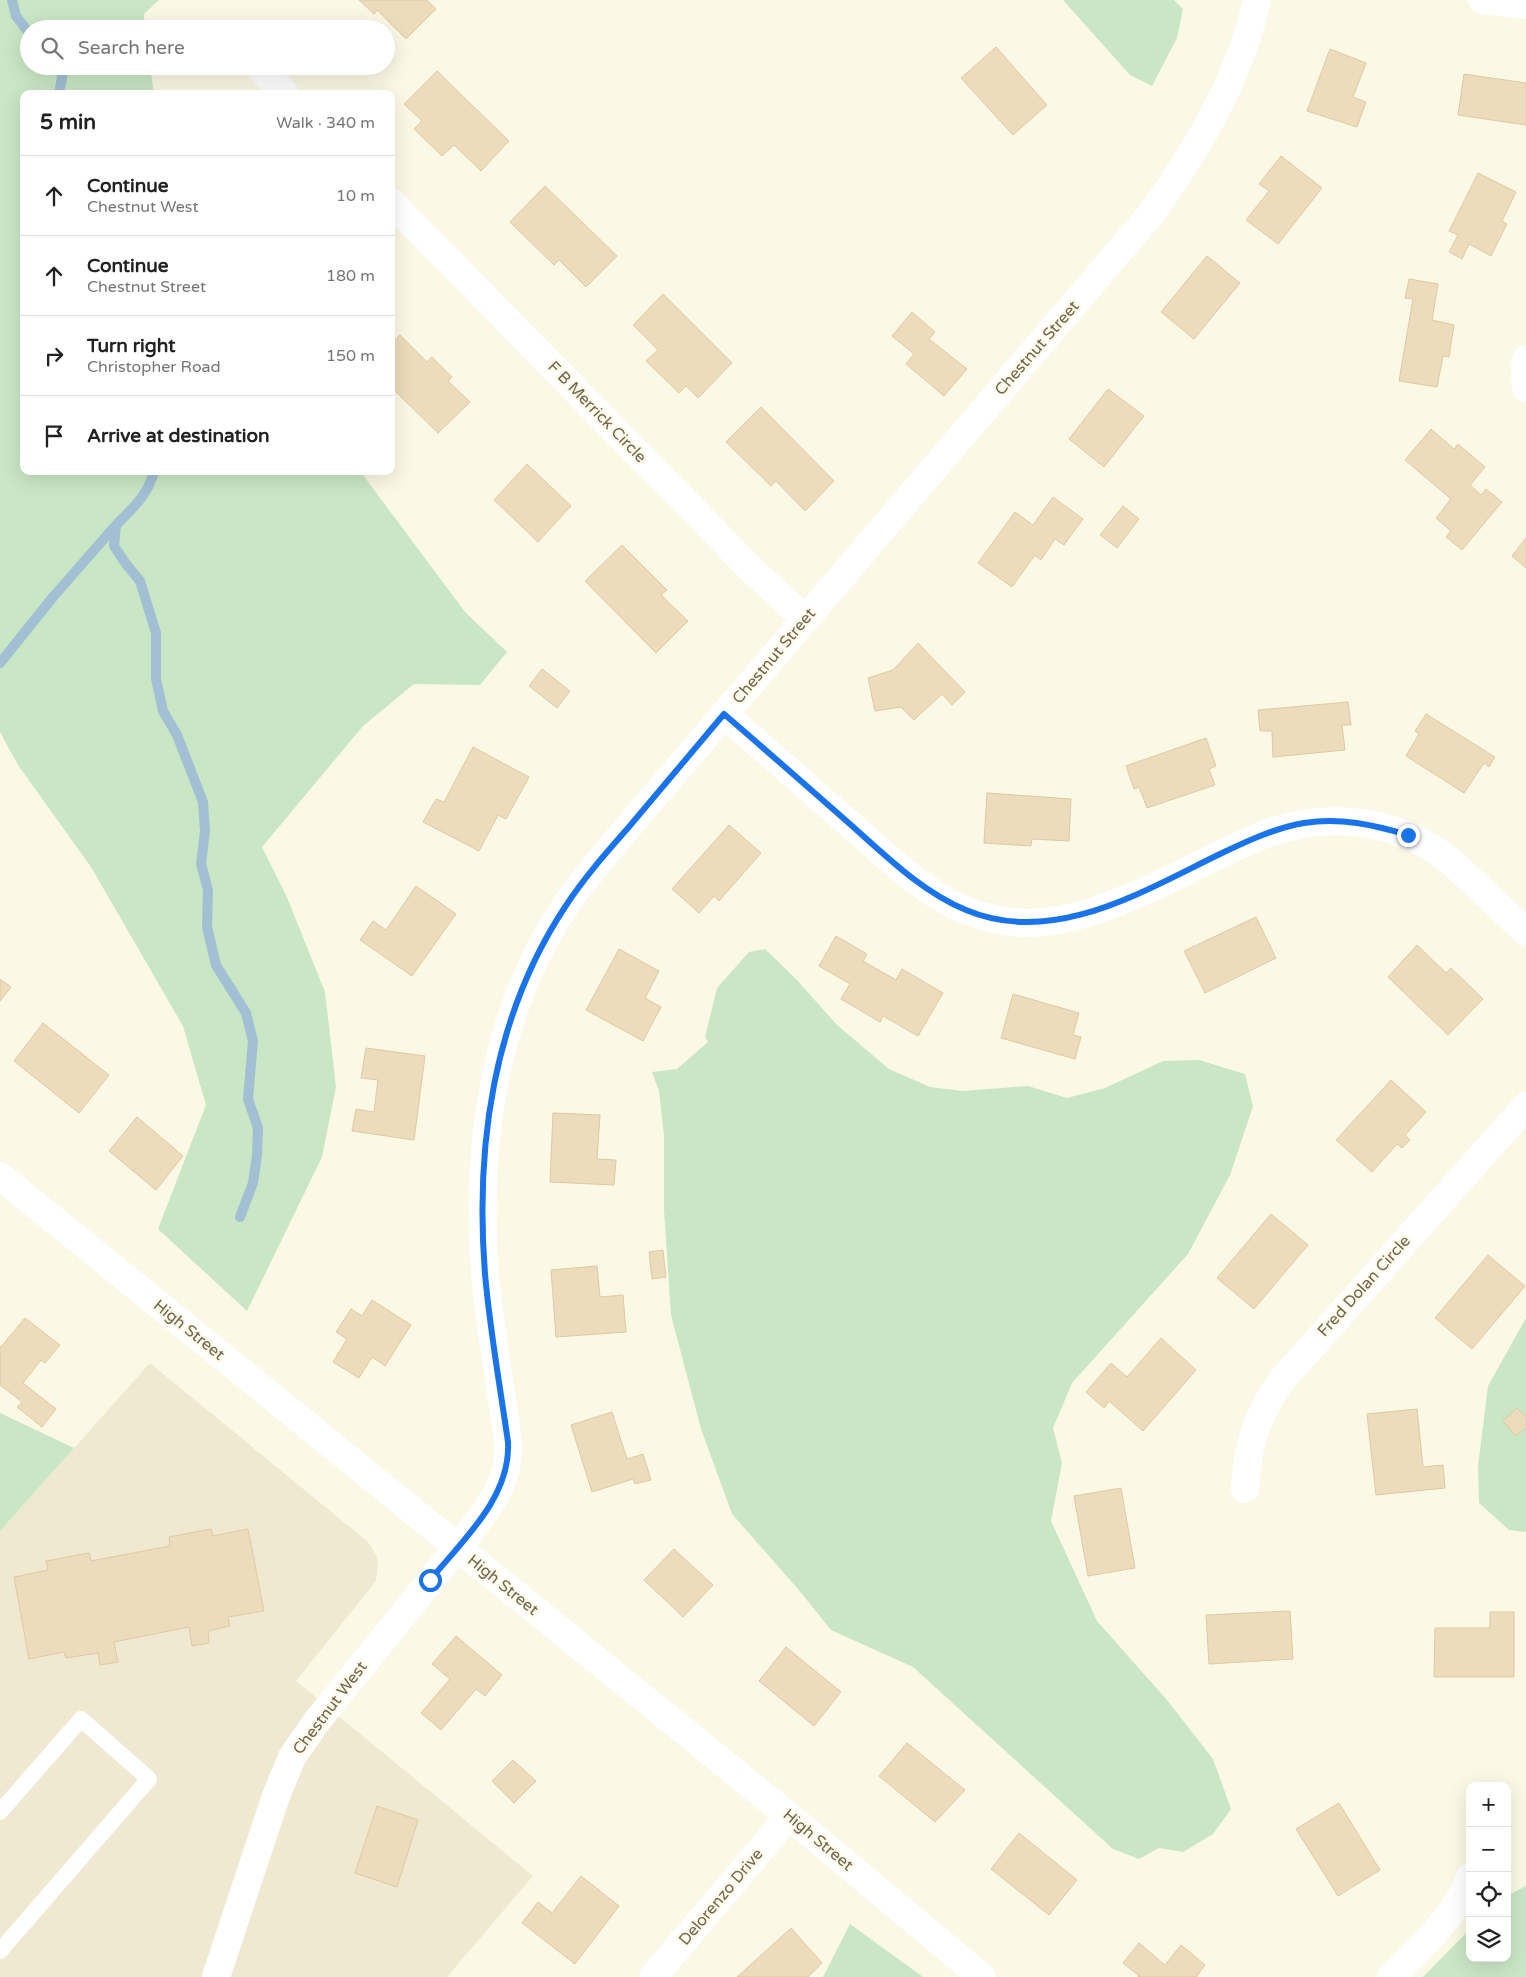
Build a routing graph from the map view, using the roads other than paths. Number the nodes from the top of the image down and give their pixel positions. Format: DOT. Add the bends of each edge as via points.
graph roads {
  1 [pos="1257,0"];
  2 [pos="1482,0"];
  3 [pos="1526,5"];
  4 [pos="266,75"];
  5 [pos="280,90"];
  6 [pos="395,206"];
  7 [pos="1526,359"];
  8 [pos="1526,388"];
  9 [pos="805,619"];
  10 [pos="724,714"];
  11 [pos="1526,932"];
  12 [pos="1526,1106"];
  13 [pos="0,1176"];
  14 [pos="1244,1489"];
  15 [pos="457,1548"];
  16 [pos="0,1812"];
  17 [pos="788,1816"];
  18 [pos="1466,1886"];
  19 [pos="0,1951"];
  20 [pos="216,1977"];
  21 [pos="653,1977"];
  22 [pos="982,1977"];
  23 [pos="1391,1977"];
  1 -- 9 [label="main road, Chestnut Street" via="1240,54 1219,103 1190,156 1151,214"];
  2 -- 3 [label="main road"];
  4 -- 5 [label="main road"];
  6 -- 9 [label="main road, F B Merrick Circle" via="753,571"];
  7 -- 8 [label="main road"];
  9 -- 10 [label="main road, Chestnut Street"];
  10 -- 11 [label="main road" via="907,873 947,901 988,917 1035,923 1084,914 1126,899 1265,834 1326,820 1388,829 1428,845 1446,857"];
  10 -- 15 [label="main road, Chestnut Street" via="566,905 537,955 511,1016 490,1103 483,1174 485,1274 508,1461 496,1497"];
  12 -- 14 [label="main road, Fred Dolan Circle" via="1282,1380 1258,1419 1246,1465"];
  13 -- 15 [label="main road, High Street"];
  15 -- 17 [label="main road, High Street"];
  15 -- 20 [label="main road, Chestnut West" via="317,1721 292,1757"];
  16 -- 19 [label="lane" via="81,1719 149,1779"];
  17 -- 21 [label="main road, Delorenzo Drive"];
  17 -- 22 [label="main road, High Street"];
  18 -- 23 [label="main road" via="1445,1919"];
}
